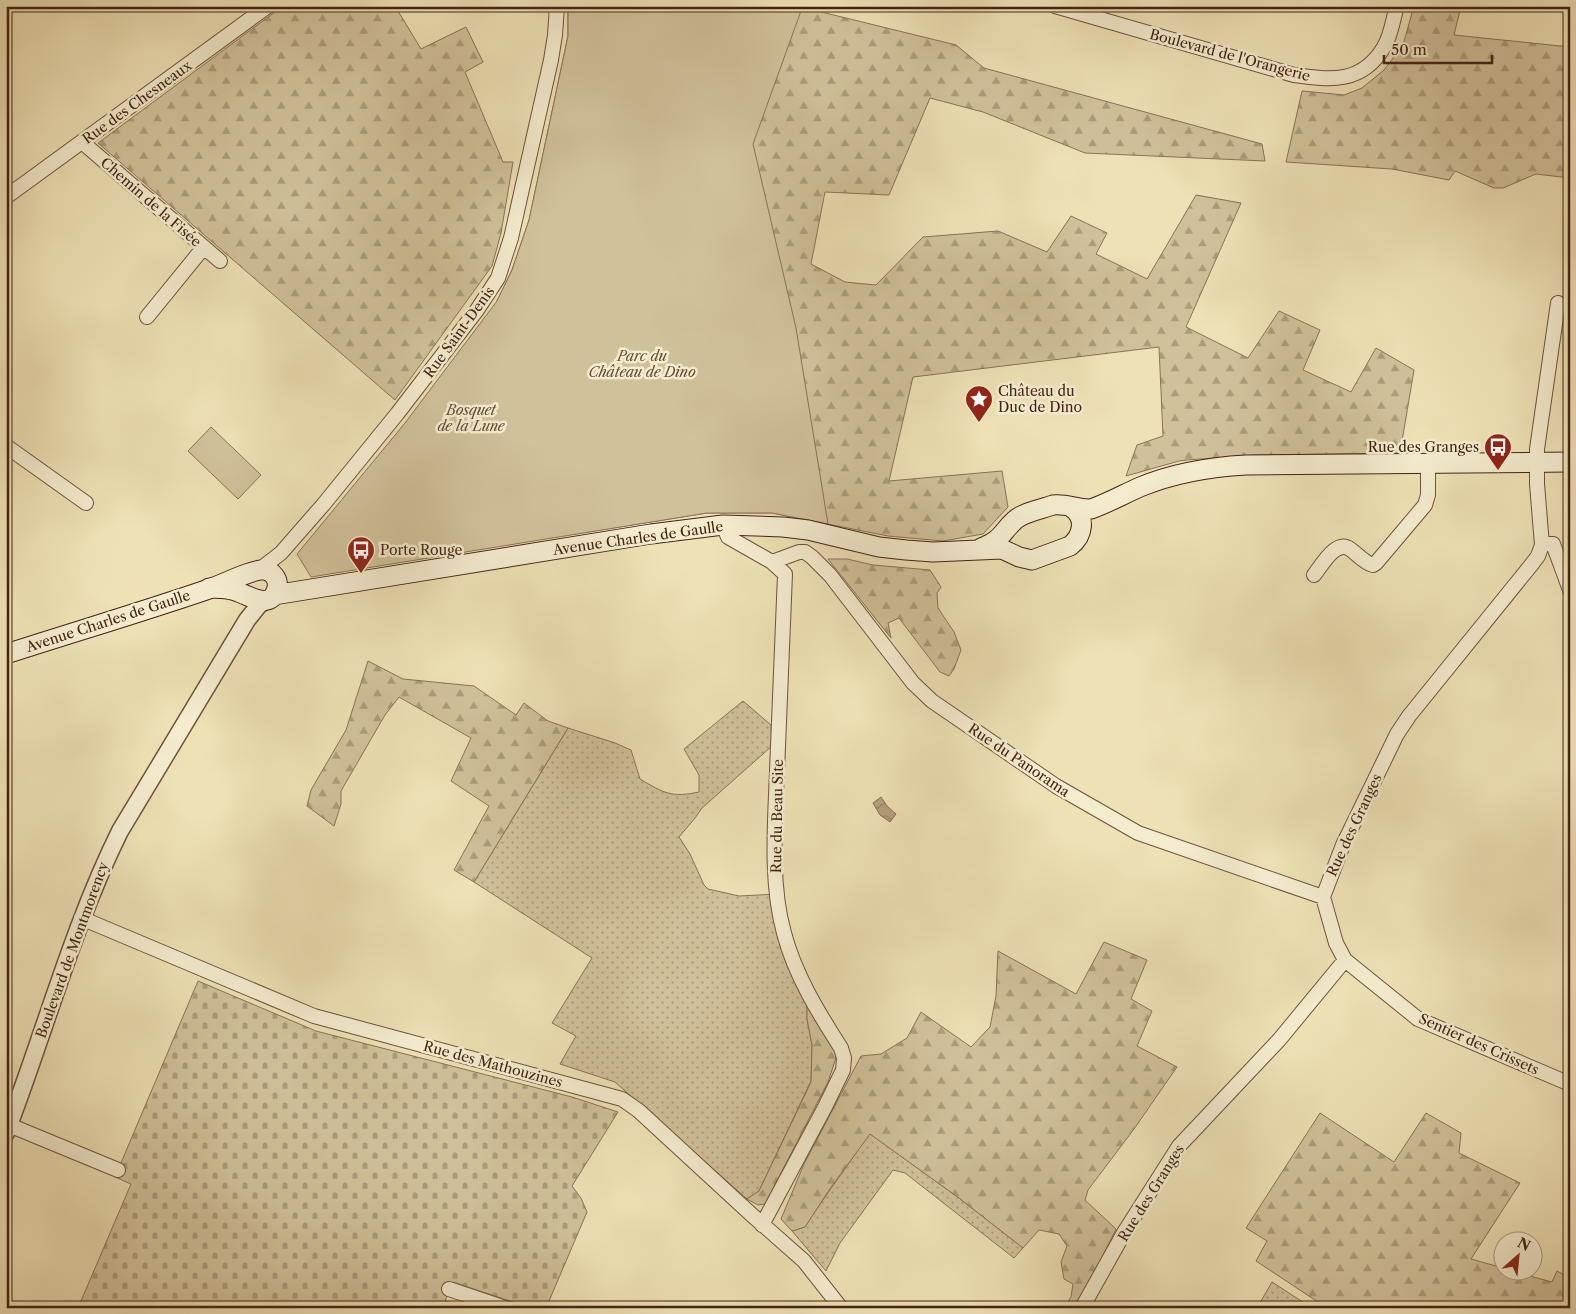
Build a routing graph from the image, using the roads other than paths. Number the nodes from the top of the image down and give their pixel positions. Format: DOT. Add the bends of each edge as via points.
graph roads {
  1 [pos="268,6"];
  2 [pos="556,6"];
  3 [pos="1055,6"];
  4 [pos="1397,6"];
  5 [pos="82,142"];
  6 [pos="6,197"];
  7 [pos="204,247"];
  8 [pos="220,261"];
  9 [pos="1558,303"];
  10 [pos="147,317"];
  11 [pos="6,446"];
  12 [pos="1537,462"];
  13 [pos="1570,462"];
  14 [pos="1428,463"];
  15 [pos="86,503"];
  16 [pos="1107,503"];
  17 [pos="1071,507"];
  18 [pos="1012,523"];
  19 [pos="723,525"];
  20 [pos="1082,528"];
  21 [pos="1542,543"];
  22 [pos="977,549"];
  23 [pos="1014,553"];
  24 [pos="772,562"];
  25 [pos="1314,574"];
  26 [pos="263,586"];
  27 [pos="1570,590"];
  28 [pos="6,654"];
  29 [pos="1323,897"];
  30 [pos="81,918"];
  31 [pos="1345,960"];
  32 [pos="1570,1084"];
  33 [pos="8,1129"];
  34 [pos="118,1170"];
  35 [pos="762,1225"];
  36 [pos="449,1289"];
  37 [pos="505,1308"];
  38 [pos="841,1308"];
  39 [pos="1082,1308"];
  1 -- 5 [label="street, Rue des Chesneaux"];
  2 -- 26 [label="street, Rue Saint-Denis" via="551,60 511,238 498,278 397,414 280,554"];
  3 -- 4 [label="street, Boulevard de l'Orangerie" via="1294,75 1320,79 1347,77 1370,65 1385,46"];
  5 -- 6 [label="street, Rue des Chesneaux"];
  5 -- 7 [label="street, Chemin de la Fisée"];
  7 -- 8 [label="street, Chemin de la Fisée"];
  7 -- 10 [label="street"];
  9 -- 12 [label="street"];
  11 -- 15 [label="street"];
  12 -- 13 [label="main road, Avenue Charles de Gaulle"];
  12 -- 14 [label="main road, Avenue Charles de Gaulle"];
  12 -- 21 [label="street"];
  14 -- 16 [label="main road, Avenue Charles de Gaulle" via="1228,466 1174,476"];
  14 -- 25 [label="street" via="1428,501 1376,563 1372,565 1348,548 1337,547"];
  16 -- 17 [label="main road, Avenue Charles de Gaulle" via="1091,509"];
  16 -- 20 [label="main road, Avenue Charles de Gaulle" via="1093,513"];
  17 -- 18 [label="main road, Avenue Charles de Gaulle" via="1053,505"];
  17 -- 20 [label="main road" via="1081,518"];
  18 -- 22 [label="main road, Avenue Charles de Gaulle" via="994,542"];
  18 -- 23 [label="main road" via="1007,537"];
  19 -- 22 [label="main road, Avenue Charles de Gaulle" via="808,530 906,550"];
  19 -- 24 [label="street" via="728,537"];
  19 -- 26 [label="main road, Avenue Charles de Gaulle" via="300,590"];
  20 -- 23 [label="main road, Avenue Charles de Gaulle" via="1070,546 1038,559 1025,559"];
  21 -- 27 [label="street" via="1553,544"];
  21 -- 29 [label="street, Rue des Granges" via="1532,564 1397,734 1343,845"];
  22 -- 23 [label="main road, Avenue Charles de Gaulle" via="1002,549"];
  24 -- 29 [label="street, Rue du Panorama" via="799,552 812,557 913,683 932,701 1056,786 1138,833"];
  24 -- 35 [label="street, Rue du Beau Site" via="784,574 774,848 783,932 803,984 844,1058 843,1070 829,1099"];
  26 -- 28 [label="main road, Avenue Charles de Gaulle" via="209,588"];
  26 -- 30 [label="street, Boulevard de Montmorency" via="247,620 120,831"];
  29 -- 31 [label="street" via="1336,943"];
  30 -- 33 [label="street, Boulevard de Montmorency"];
  30 -- 35 [label="street, Rue des Mathouzines" via="314,1016 622,1099"];
  31 -- 32 [label="street, Sentier des Crissets" via="1418,1019"];
  31 -- 39 [label="street, Rue des Granges" via="1279,1040 1179,1146 1125,1231"];
  33 -- 34 [label="street"];
  35 -- 38 [label="street, Rue des Mathouzines" via="804,1261"];
  36 -- 37 [label="street"];
}
